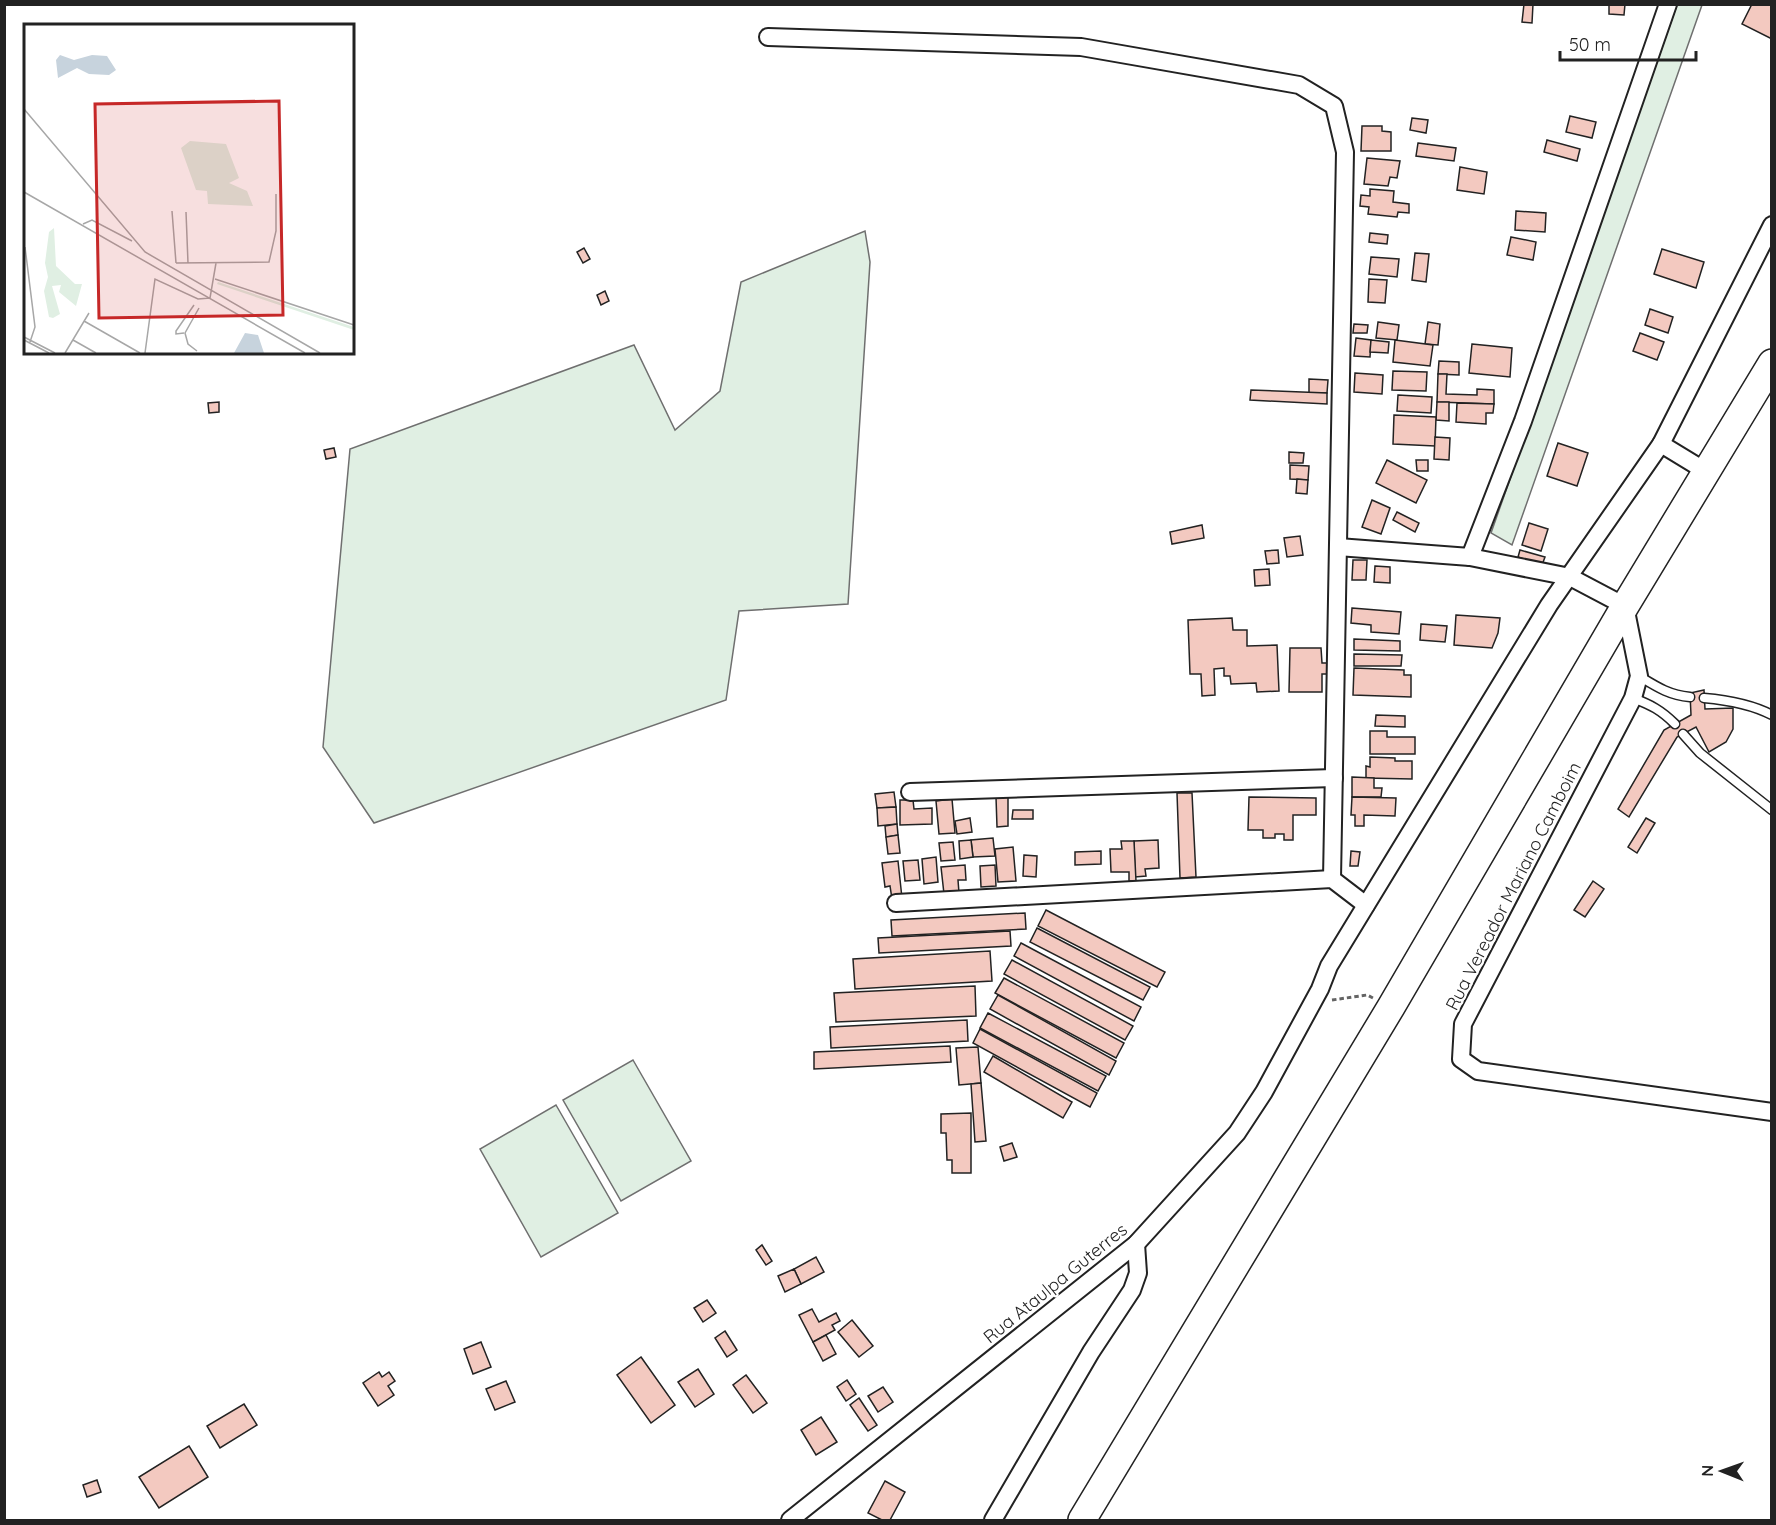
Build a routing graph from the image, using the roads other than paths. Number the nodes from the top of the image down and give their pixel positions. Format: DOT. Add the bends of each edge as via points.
graph roads {
  1 [pos="1668,4"];
  2 [pos="768,38"];
  3 [pos="1772,225"];
  4 [pos="1772,363"];
  5 [pos="1661,444"];
  6 [pos="1707,472"];
  7 [pos="1338,548"];
  8 [pos="1470,557"];
  9 [pos="1570,577"];
  10 [pos="1625,606"];
  11 [pos="1639,676"];
  12 [pos="1690,697"];
  13 [pos="1633,698"];
  14 [pos="1704,698"];
  15 [pos="1772,715"];
  16 [pos="1674,724"];
  17 [pos="1683,734"];
  18 [pos="1334,778"];
  19 [pos="910,792"];
  20 [pos="1772,810"];
  21 [pos="1332,879"];
  22 [pos="896,903"];
  23 [pos="1366,905"];
  24 [pos="1772,1112"];
  25 [pos="1136,1244"];
  26 [pos="790,1521"];
  27 [pos="993,1521"];
  28 [pos="1083,1521"];
  1 -- 8 [label="street" via="1523,422"];
  2 -- 7 [label="street" via="1081,47 1299,85 1334,106 1345,152"];
  3 -- 5 [label="street, Rua Ataulpa Guterres"];
  4 -- 6 [label="highway"];
  5 -- 6 [label="street"];
  5 -- 9 [label="street, Rua Ataulpa Guterres"];
  6 -- 10 [label="highway"];
  7 -- 8 [label="street"];
  7 -- 18 [label="street"];
  8 -- 9 [label="street"];
  9 -- 10 [label="street"];
  9 -- 23 [label="street, Rua Ataulpa Guterres" via="1549,604"];
  10 -- 11 [label="street, Rua Vereador Mariano Camboim"];
  10 -- 28 [label="highway"];
  11 -- 12 [label="lane" via="1676,696"];
  11 -- 13 [label="street, Rua Vereador Mariano Camboim"];
  13 -- 16 [label="lane" via="1664,713"];
  13 -- 24 [label="street, Rua Vereador Mariano Camboim" via="1463,1024 1461,1059 1478,1071"];
  14 -- 15 [label="lane" via="1727,700"];
  17 -- 20 [label="lane" via="1700,753"];
  18 -- 19 [label="street"];
  18 -- 21 [label="street"];
  21 -- 22 [label="street"];
  21 -- 23 [label="street"];
  23 -- 25 [label="street, Rua Ataulpa Guterres" via="1329,966 1264,1092 1237,1133"];
  25 -- 26 [label="street, Rua Ataulpa Guterres"];
  25 -- 27 [label="street" via="1138,1273 1132,1290 1091,1352"];
}
